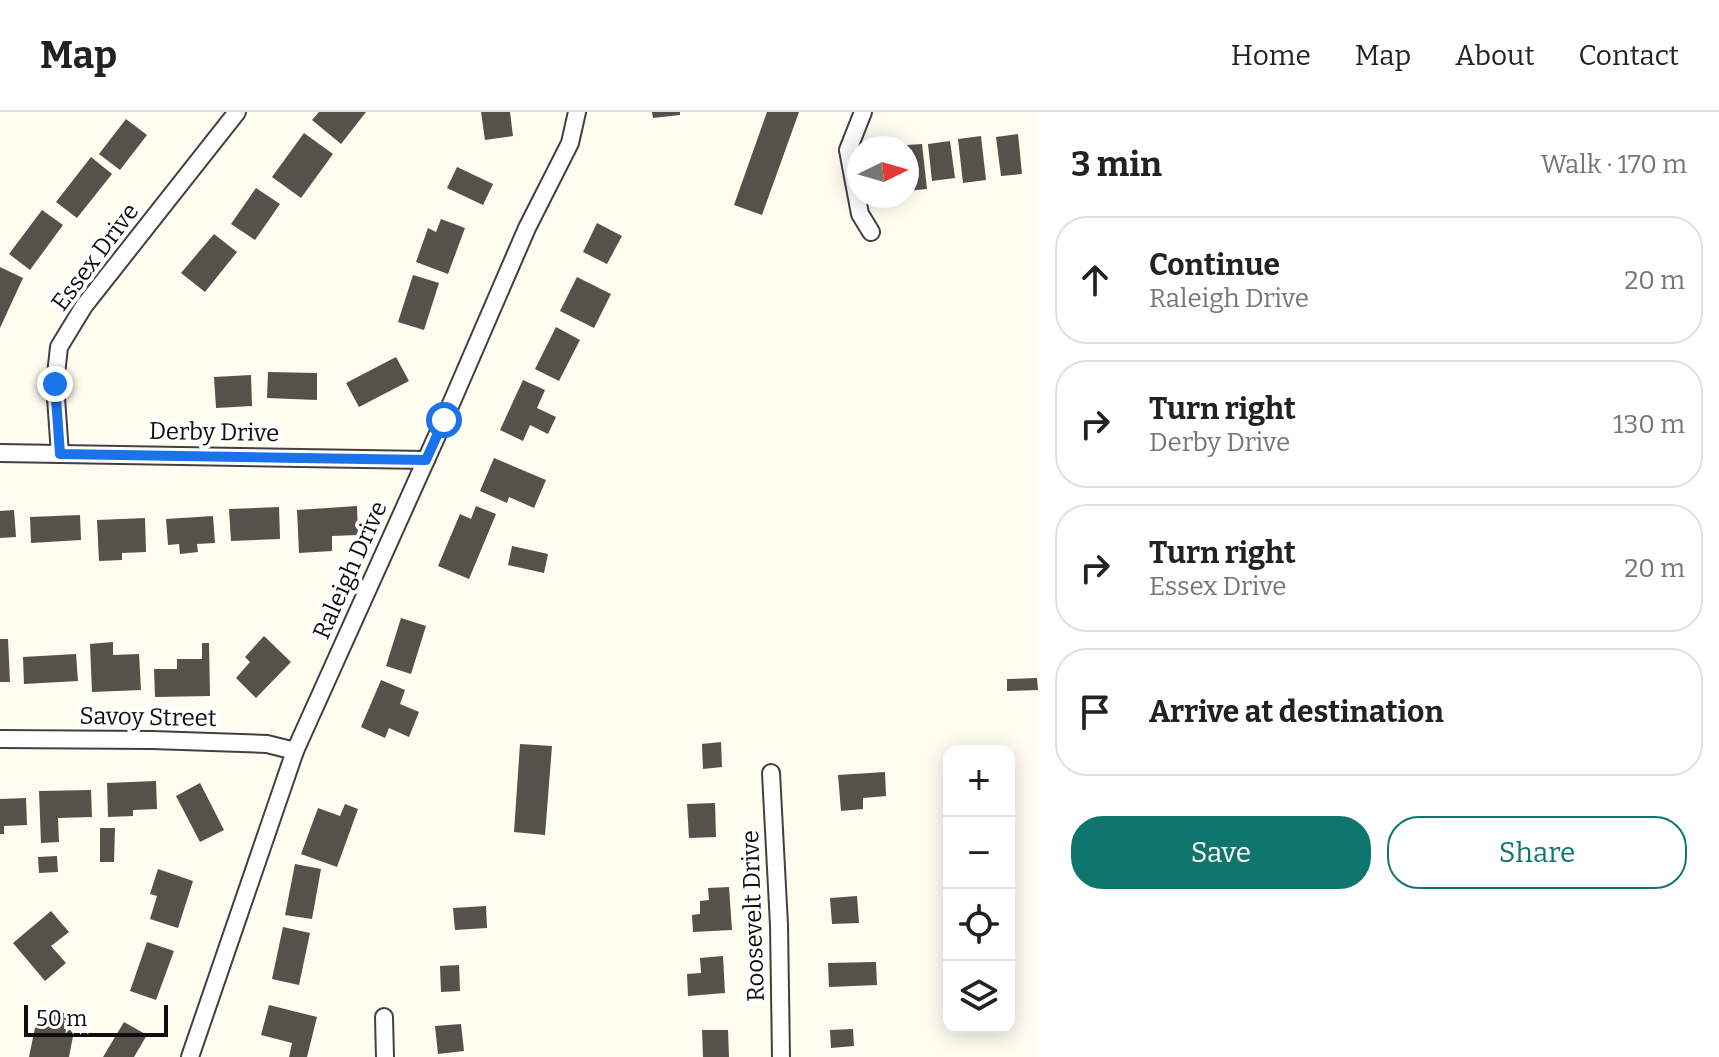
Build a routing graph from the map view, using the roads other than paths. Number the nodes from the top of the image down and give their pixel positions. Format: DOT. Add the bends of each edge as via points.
graph roads {
  1 [pos="237,112"];
  2 [pos="577,112"];
  3 [pos="863,112"];
  4 [pos="871,232"];
  5 [pos="0,453"];
  6 [pos="60,454"];
  7 [pos="426,460"];
  8 [pos="0,739"];
  9 [pos="295,751"];
  10 [pos="771,773"];
  11 [pos="384,1017"];
  12 [pos="190,1057"];
  13 [pos="385,1057"];
  14 [pos="781,1057"];
  1 -- 6 [label="street, Essex Drive" via="84,306 59,347 55,384"];
  2 -- 7 [label="street, Raleigh Drive" via="570,143"];
  3 -- 4 [label="street" via="848,150 860,214"];
  5 -- 6 [label="street, Derby Drive"];
  6 -- 7 [label="street, Derby Drive"];
  7 -- 9 [label="street, Raleigh Drive"];
  8 -- 9 [label="street, Savoy Street" via="267,744"];
  9 -- 12 [label="street, Raleigh Drive"];
  10 -- 14 [label="street, Roosevelt Drive"];
  11 -- 13 [label="street"];
}
